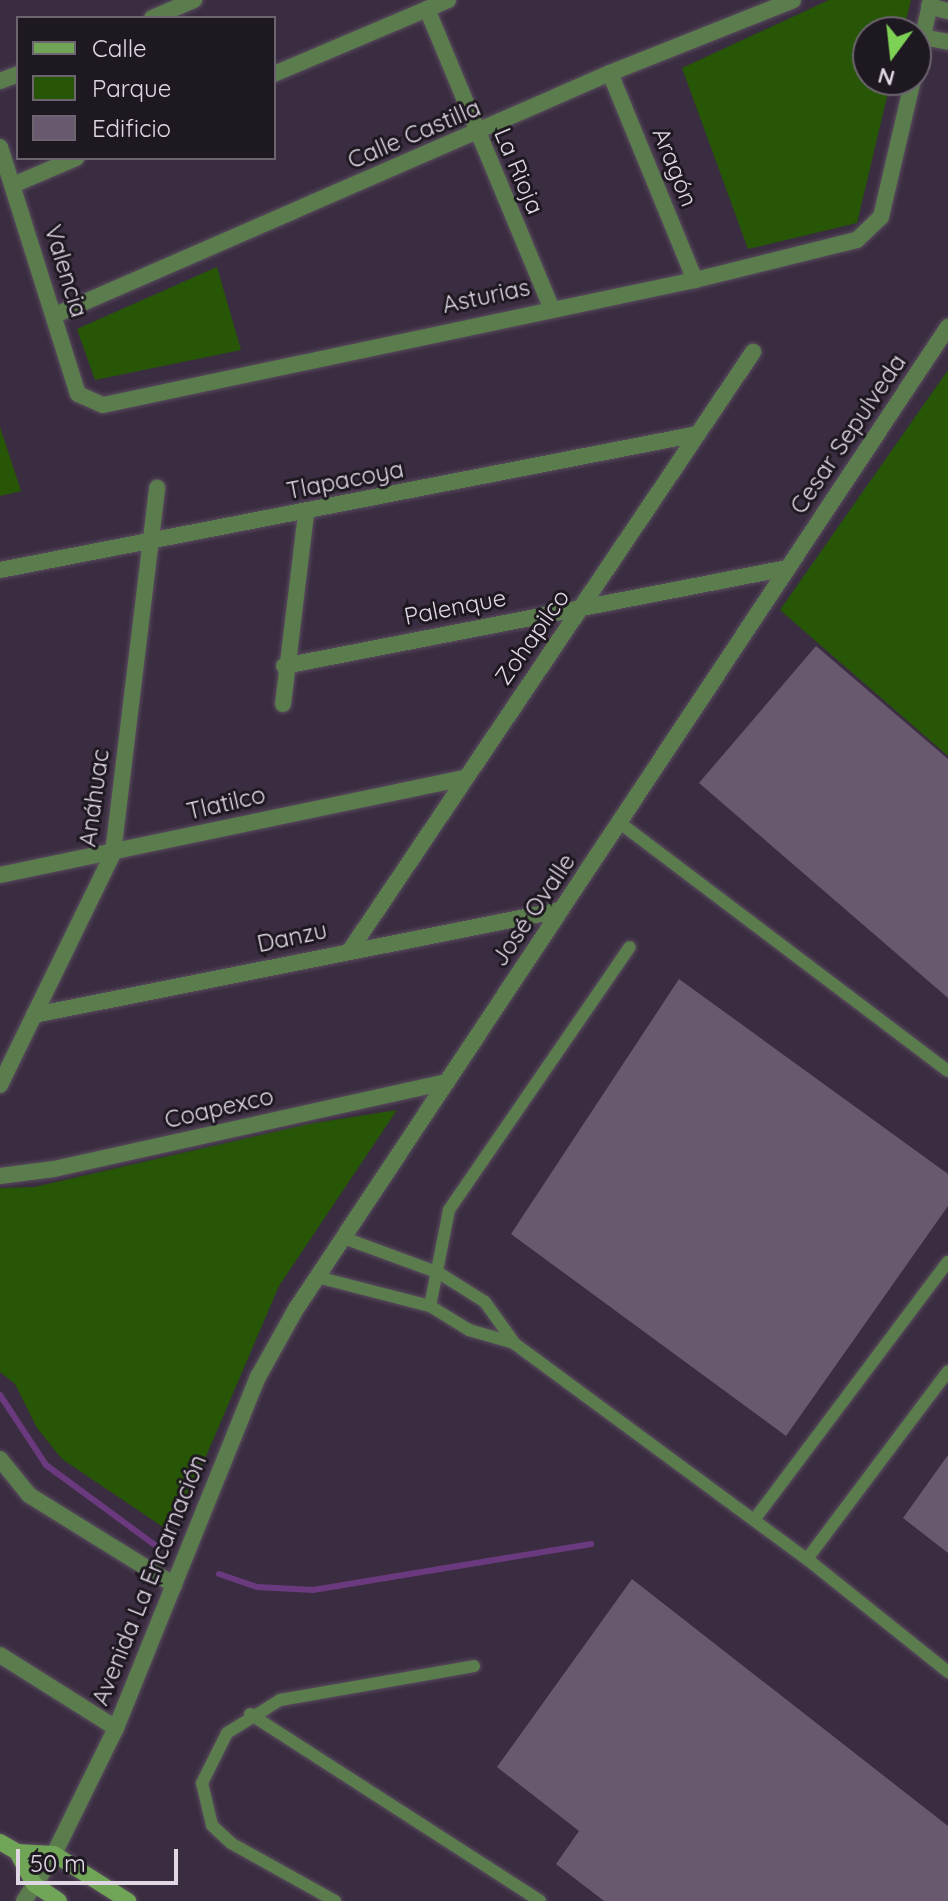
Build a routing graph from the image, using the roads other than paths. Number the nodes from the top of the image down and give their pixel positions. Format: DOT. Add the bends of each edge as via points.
graph roads {
  1 [pos="194,0"];
  2 [pos="448,0"];
  3 [pos="793,0"];
  4 [pos="930,3"];
  5 [pos="166,6"];
  6 [pos="427,9"];
  7 [pos="948,11"];
  8 [pos="276,73"];
  9 [pos="610,73"];
  10 [pos="909,96"];
  11 [pos="476,133"];
  12 [pos="0,147"];
  13 [pos="71,160"];
  14 [pos="13,185"];
  15 [pos="695,280"];
  16 [pos="551,307"];
  17 [pos="55,315"];
  18 [pos="948,327"];
  19 [pos="753,352"];
  20 [pos="91,403"];
  21 [pos="698,434"];
  22 [pos="157,488"];
  23 [pos="306,513"];
  24 [pos="151,542"];
  25 [pos="787,568"];
  26 [pos="2,570"];
  27 [pos="0,589"];
  28 [pos="583,606"];
  29 [pos="284,666"];
  30 [pos="283,704"];
  31 [pos="463,778"];
  32 [pos="620,823"];
  33 [pos="113,853"];
  34 [pos="0,875"];
  35 [pos="561,910"];
  36 [pos="630,947"];
  37 [pos="351,949"];
  38 [pos="34,1015"];
  39 [pos="948,1071"];
  40 [pos="448,1082"];
  41 [pos="0,1085"];
  42 [pos="0,1176"];
  43 [pos="344,1238"];
  44 [pos="948,1262"];
  45 [pos="439,1273"];
  46 [pos="317,1277"];
  47 [pos="430,1306"];
  48 [pos="515,1344"];
  49 [pos="948,1371"];
  50 [pos="0,1459"];
  51 [pos="754,1520"];
  52 [pos="807,1559"];
  53 [pos="176,1578"];
  54 [pos="0,1655"];
  55 [pos="474,1666"];
  56 [pos="948,1672"];
  57 [pos="250,1714"];
  58 [pos="116,1728"];
  59 [pos="0,1842"];
  60 [pos="17,1852"];
  61 [pos="54,1854"];
  62 [pos="34,1884"];
  63 [pos="24,1901"];
  64 [pos="59,1901"];
  65 [pos="128,1901"];
  66 [pos="335,1901"];
  67 [pos="540,1901"];
  1 -- 5 [label="street"];
  2 -- 6 [label="street"];
  3 -- 9 [label="street, Calle Castilla"];
  4 -- 7 [label="street"];
  6 -- 8 [label="street"];
  6 -- 11 [label="street, La Rioja"];
  9 -- 11 [label="street, Calle Castilla"];
  9 -- 15 [label="street, Aragón"];
  10 -- 15 [label="street, Asturias" via="881,217 857,240"];
  11 -- 16 [label="street, La Rioja"];
  11 -- 17 [label="street, Calle Castilla"];
  12 -- 14 [label="street, Valencia"];
  13 -- 14 [label="street"];
  14 -- 17 [label="street, Valencia"];
  15 -- 16 [label="street, Asturias"];
  16 -- 20 [label="street, Asturias" via="103,405"];
  17 -- 20 [label="street, Valencia" via="78,394"];
  18 -- 25 [label="street, Cesar Sepulveda"];
  19 -- 21 [label="street, Zohapilco"];
  21 -- 23 [label="street, Tlapacoya"];
  21 -- 28 [label="street, Zohapilco"];
  22 -- 24 [label="street, Anáhuac"];
  23 -- 24 [label="street, Tlapacoya"];
  23 -- 29 [label="street"];
  24 -- 26 [label="street, Tlapacoya"];
  24 -- 33 [label="street, Anáhuac"];
  25 -- 28 [label="street, Palenque"];
  25 -- 32 [label="street, José Ovalle"];
  26 -- 27 [label="street"];
  28 -- 29 [label="street, Palenque"];
  28 -- 31 [label="street, Zohapilco"];
  29 -- 30 [label="street"];
  31 -- 33 [label="street, Tlatilco"];
  31 -- 37 [label="street, Zohapilco"];
  32 -- 35 [label="street, José Ovalle"];
  32 -- 39 [label="lane"];
  33 -- 34 [label="street, Tlatilco"];
  33 -- 38 [label="street, Anáhuac"];
  35 -- 37 [label="street, Danzu"];
  35 -- 40 [label="street, José Ovalle"];
  36 -- 45 [label="lane" via="449,1210"];
  37 -- 38 [label="street, Danzu"];
  38 -- 41 [label="street, Anáhuac"];
  40 -- 42 [label="street, Coapexco" via="54,1169"];
  40 -- 43 [label="street, José Ovalle"];
  43 -- 45 [label="lane"];
  43 -- 46 [label="street, José Ovalle"];
  44 -- 51 [label="lane"];
  45 -- 47 [label="lane"];
  45 -- 48 [label="lane" via="485,1302"];
  46 -- 47 [label="lane"];
  46 -- 53 [label="street, Avenida La Encarnación" via="258,1377"];
  47 -- 48 [label="lane" via="469,1330"];
  48 -- 51 [label="lane"];
  49 -- 52 [label="lane"];
  50 -- 53 [label="street" via="29,1495"];
  51 -- 52 [label="lane"];
  52 -- 56 [label="lane"];
  53 -- 58 [label="street, Avenida La Encarnación"];
  54 -- 58 [label="street"];
  55 -- 57 [label="lane" via="280,1700"];
  57 -- 66 [label="lane" via="227,1733 202,1783 212,1825 231,1843"];
  57 -- 67 [label="lane"];
  58 -- 61 [label="street, Avenida La Encarnación"];
  59 -- 60 [label="street"];
  60 -- 61 [label="street"];
  60 -- 62 [label="street"];
  61 -- 62 [label="street, Avenida La Encarnación"];
  61 -- 65 [label="street"];
  62 -- 63 [label="street, Avenida La Encarnación"];
  62 -- 64 [label="street"];
}
